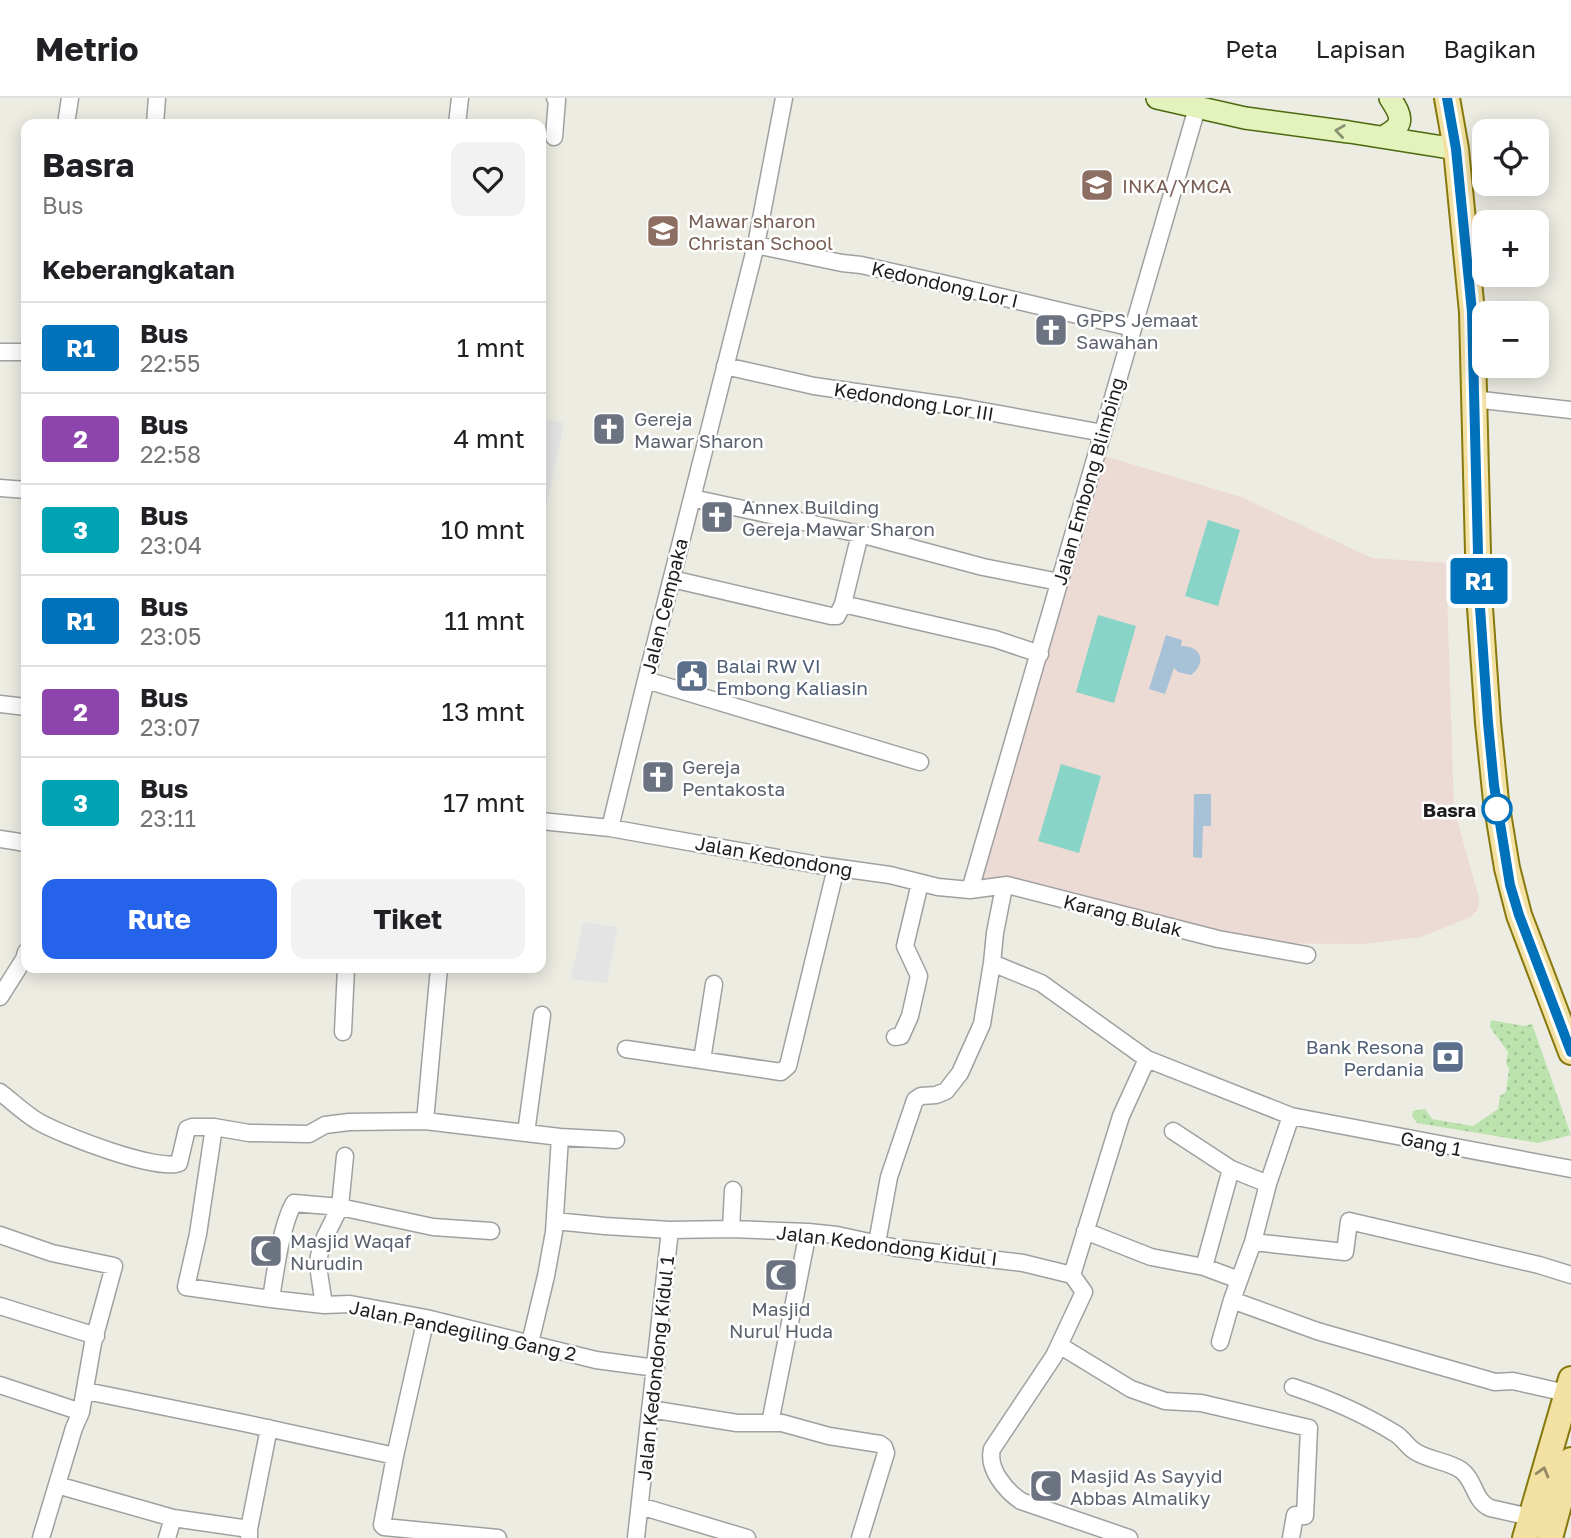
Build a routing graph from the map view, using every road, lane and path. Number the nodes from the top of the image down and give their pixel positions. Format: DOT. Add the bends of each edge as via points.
graph roads {
  1 [pos="70,98"];
  2 [pos="157,98"];
  3 [pos="460,98"];
  4 [pos="555,98"];
  5 [pos="785,98"];
  6 [pos="1157,98"];
  7 [pos="1390,98"];
  8 [pos="1443,99"];
  9 [pos="1198,108"];
  10 [pos="67,119"];
  11 [pos="155,119"];
  12 [pos="458,119"];
  13 [pos="554,137"];
  14 [pos="1383,137"];
  15 [pos="1456,149"];
  16 [pos="756,245"];
  17 [pos="1133,328"];
  18 [pos="0,352"];
  19 [pos="21,352"];
  20 [pos="725,366"];
  21 [pos="1473,399"];
  22 [pos="1571,410"];
  23 [pos="1103,433"];
  24 [pos="0,488"];
  25 [pos="21,490"];
  26 [pos="692,498"];
  27 [pos="860,534"];
  28 [pos="672,579"];
  29 [pos="1059,582"];
  30 [pos="843,604"];
  31 [pos="1040,654"];
  32 [pos="646,680"];
  33 [pos="0,704"];
  34 [pos="21,706"];
  35 [pos="920,762"];
  36 [pos="546,822"];
  37 [pos="610,828"];
  38 [pos="0,839"];
  39 [pos="21,842"];
  40 [pos="835,868"];
  41 [pos="920,883"];
  42 [pos="938,887"];
  43 [pos="997,887"];
  44 [pos="970,890"];
  45 [pos="1307,955"];
  46 [pos="992,963"];
  47 [pos="21,964"];
  48 [pos="346,973"];
  49 [pos="439,973"];
  50 [pos="714,984"];
  51 [pos="0,997"];
  52 [pos="541,1015"];
  53 [pos="343,1032"];
  54 [pos="895,1037"];
  55 [pos="626,1049"];
  56 [pos="1571,1052"];
  57 [pos="1147,1059"];
  58 [pos="702,1060"];
  59 [pos="0,1092"];
  60 [pos="1292,1116"];
  61 [pos="425,1121"];
  62 [pos="214,1127"];
  63 [pos="1173,1131"];
  64 [pos="526,1133"];
  65 [pos="561,1137"];
  66 [pos="616,1140"];
  67 [pos="345,1156"];
  68 [pos="1231,1169"];
  69 [pos="1571,1169"];
  70 [pos="1268,1184"];
  71 [pos="733,1190"];
  72 [pos="340,1207"];
  73 [pos="555,1221"];
  74 [pos="678,1225"];
  75 [pos="732,1228"];
  76 [pos="491,1231"];
  77 [pos="1085,1231"];
  78 [pos="808,1232"];
  79 [pos="0,1234"];
  80 [pos="1252,1242"];
  81 [pos="877,1244"];
  82 [pos="1204,1267"];
  83 [pos="1072,1275"];
  84 [pos="1571,1275"];
  85 [pos="1239,1280"];
  86 [pos="271,1299"];
  87 [pos="1232,1300"];
  88 [pos="324,1305"];
  89 [pos="0,1306"];
  90 [pos="426,1318"];
  91 [pos="96,1336"];
  92 [pos="1220,1342"];
  93 [pos="530,1343"];
  94 [pos="1059,1345"];
  95 [pos="656,1368"];
  96 [pos="0,1385"];
  97 [pos="1569,1386"];
  98 [pos="1293,1387"];
  99 [pos="86,1391"];
  100 [pos="650,1409"];
  101 [pos="81,1412"];
  102 [pos="770,1423"];
  103 [pos="269,1428"];
  104 [pos="395,1456"];
  105 [pos="1571,1460"];
  106 [pos="57,1485"];
  107 [pos="640,1506"];
  108 [pos="173,1518"];
  109 [pos="1528,1528"];
  110 [pos="381,1529"];
  111 [pos="249,1533"];
  112 [pos="41,1538"];
  113 [pos="167,1538"];
  114 [pos="498,1538"];
  115 [pos="636,1538"];
  116 [pos="747,1538"];
  117 [pos="860,1538"];
  118 [pos="1129,1538"];
  119 [pos="1291,1538"];
  120 [pos="1550,1538"];
  1 -- 10 [label="street"];
  2 -- 11 [label="street"];
  3 -- 12 [label="street"];
  4 -- 13 [label="street"];
  5 -- 16 [label="street, Jalan Cempaka"];
  6 -- 9 [label="street"];
  7 -- 14 [label="street" via="1398,110 1399,125"];
  8 -- 15 [label="main road"];
  14 -- 9 [label="street, one-way"];
  9 -- 17 [label="street, Jalan Embong Blimbing"];
  14 -- 15 [label="street"];
  15 -- 21 [label="main road" via="1472,312"];
  16 -- 17 [label="street, Kedondong Lor I"];
  16 -- 20 [label="street, Jalan Cempaka"];
  17 -- 23 [label="street, Jalan Embong Blimbing"];
  18 -- 19 [label="street"];
  20 -- 23 [label="street, Kedondong Lor III" via="814,386"];
  20 -- 26 [label="street, Jalan Cempaka"];
  21 -- 22 [label="street"];
  21 -- 56 [label="main road" via="1479,604 1496,801 1513,896"];
  23 -- 29 [label="street, Jalan Embong Blimbing"];
  24 -- 25 [label="street"];
  26 -- 27 [label="street"];
  26 -- 28 [label="street, Jalan Cempaka"];
  27 -- 29 [label="street"];
  27 -- 30 [label="street"];
  28 -- 30 [label="street" via="831,616 840,613"];
  28 -- 32 [label="street, Jalan Cempaka"];
  29 -- 31 [label="street, Jalan Embong Blimbing"];
  30 -- 31 [label="street"];
  31 -- 44 [label="street, Jalan Embong Blimbing"];
  32 -- 35 [label="street"];
  32 -- 37 [label="street, Jalan Cempaka"];
  33 -- 34 [label="street"];
  36 -- 37 [label="street, Jalan Kedondong"];
  37 -- 40 [label="street, Jalan Kedondong"];
  38 -- 39 [label="street"];
  40 -- 41 [label="street, Jalan Kedondong"];
  40 -- 58 [label="street" via="786,1070"];
  41 -- 42 [label="street, Jalan Kedondong"];
  41 -- 54 [label="street" via="905,946 919,976 905,1028"];
  42 -- 44 [label="street, Karang Bulak"];
  43 -- 44 [label="street, Karang Bulak"];
  43 -- 45 [label="street, Karang Bulak" via="1007,885 1218,939"];
  43 -- 46 [label="street" via="1003,892"];
  46 -- 57 [label="street, Gang 1" via="1041,984"];
  46 -- 81 [label="street" via="982,1024 960,1073 946,1091 915,1100 889,1177"];
  47 -- 51 [label="street"];
  48 -- 53 [label="street"];
  49 -- 61 [label="street"];
  50 -- 58 [label="street"];
  52 -- 64 [label="street"];
  55 -- 58 [label="street"];
  57 -- 60 [label="street, Gang 1"];
  57 -- 77 [label="street" via="1121,1116"];
  59 -- 62 [label="street" via="51,1128 156,1164 179,1163 187,1129"];
  60 -- 69 [label="street, Gang 1"];
  60 -- 70 [label="street"];
  61 -- 62 [label="street" via="349,1122 325,1125 309,1135"];
  61 -- 64 [label="street"];
  62 -- 86 [label="street, Jalan Pandegiling Gang 2" via="186,1287"];
  63 -- 68 [label="street"];
  64 -- 65 [label="street"];
  65 -- 66 [label="street"];
  65 -- 73 [label="street"];
  67 -- 72 [label="street"];
  68 -- 70 [label="street"];
  68 -- 82 [label="street"];
  70 -- 80 [label="street"];
  71 -- 75 [label="street"];
  72 -- 76 [label="street" via="433,1227"];
  72 -- 86 [label="street" via="292,1205"];
  72 -- 88 [label="street" via="325,1237 318,1266"];
  73 -- 74 [label="street, Jalan Kedondong Kidul I"];
  73 -- 93 [label="street"];
  74 -- 75 [label="street, Jalan Kedondong Kidul I"];
  74 -- 95 [label="street, Jalan Kedondong Kidul 1"];
  75 -- 78 [label="street, Jalan Kedondong Kidul I"];
  77 -- 82 [label="street" via="1151,1257"];
  77 -- 83 [label="street"];
  78 -- 81 [label="street, Jalan Kedondong Kidul I"];
  78 -- 102 [label="street"];
  79 -- 91 [label="street" via="52,1253 114,1266"];
  80 -- 84 [label="street" via="1346,1252 1349,1221"];
  80 -- 85 [label="street"];
  81 -- 83 [label="street, Jalan Kedondong Kidul I" via="1023,1263"];
  82 -- 85 [label="street"];
  83 -- 94 [label="street" via="1081,1297"];
  85 -- 87 [label="street"];
  86 -- 88 [label="street, Jalan Pandegiling Gang 2"];
  87 -- 92 [label="street"];
  87 -- 97 [label="street" via="1317,1331 1495,1382"];
  88 -- 90 [label="street, Jalan Pandegiling Gang 2" via="350,1304"];
  89 -- 91 [label="street"];
  90 -- 93 [label="street, Jalan Pandegiling Gang 2"];
  90 -- 104 [label="street"];
  91 -- 99 [label="street"];
  93 -- 95 [label="street, Jalan Pandegiling Gang 2" via="596,1360"];
  94 -- 118 [label="street" via="992,1449 992,1463 1021,1501"];
  94 -- 119 [label="street" via="1130,1389 1165,1401 1200,1403 1309,1428 1305,1516 1296,1515"];
  95 -- 100 [label="street, Jalan Kedondong Kidul 1"];
  96 -- 101 [label="street"];
  109 -- 97 [label="main road, one-way"];
  98 -- 109 [label="street" via="1350,1409 1402,1438 1420,1455 1461,1470 1484,1506"];
  99 -- 101 [label="street"];
  99 -- 103 [label="street"];
  100 -- 102 [label="street" via="737,1423"];
  100 -- 107 [label="street, Jalan Kedondong Kidul 1"];
  101 -- 106 [label="street"];
  102 -- 117 [label="street" via="884,1447"];
  103 -- 104 [label="street"];
  103 -- 111 [label="street"];
  104 -- 110 [label="street"];
  105 -- 120 [label="main road"];
  106 -- 108 [label="street"];
  106 -- 112 [label="street"];
  107 -- 115 [label="street, Jalan Kedondong Kidul 1"];
  107 -- 116 [label="street"];
  108 -- 111 [label="street"];
  108 -- 113 [label="street"];
  110 -- 114 [label="street"];
}
